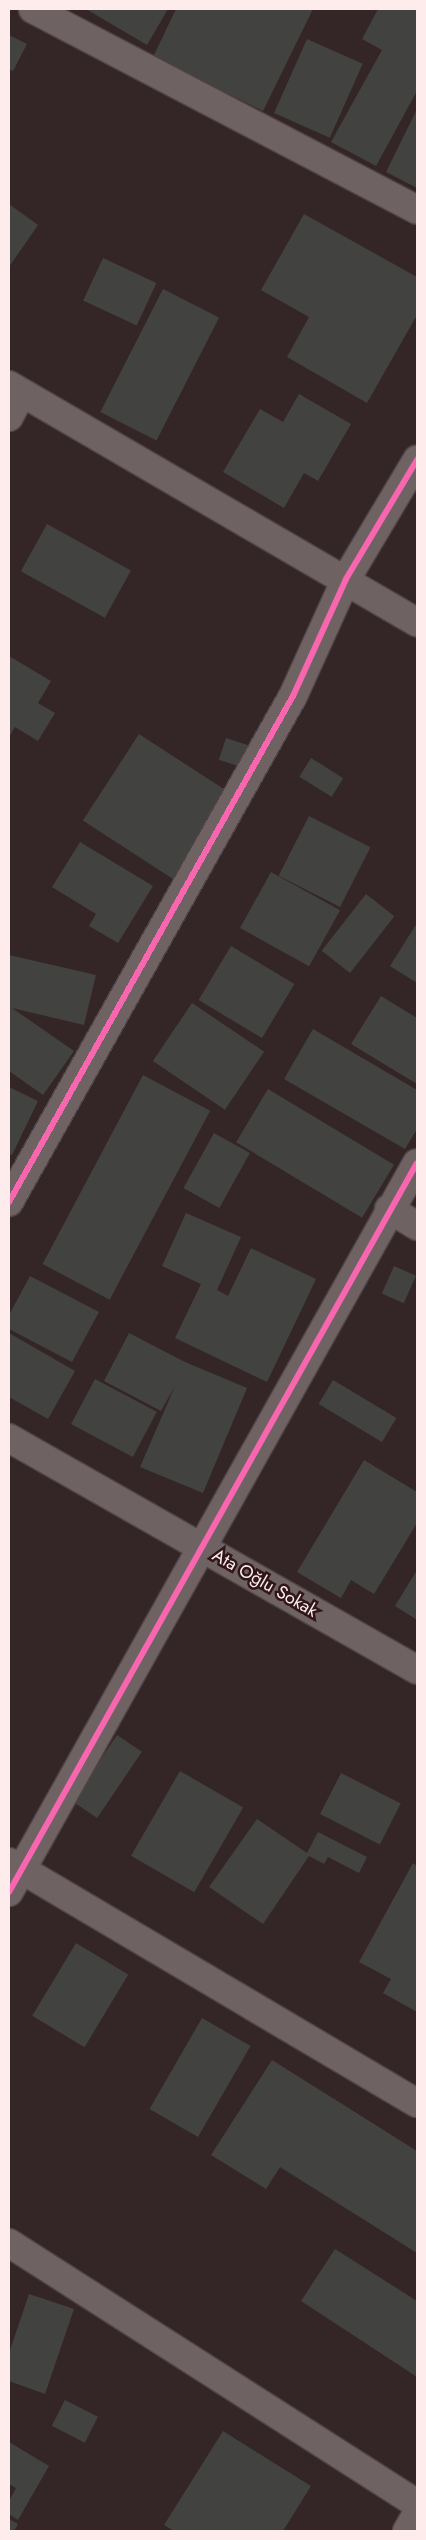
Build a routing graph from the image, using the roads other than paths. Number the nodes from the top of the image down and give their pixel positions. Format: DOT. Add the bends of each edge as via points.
graph roads {
  1 [pos="33,9"];
  2 [pos="417,210"];
  3 [pos="15,389"];
  4 [pos="9,418"];
  5 [pos="417,460"];
  6 [pos="346,579"];
  7 [pos="417,622"];
  8 [pos="417,1163"];
  9 [pos="9,1202"];
  10 [pos="389,1209"];
  11 [pos="417,1226"];
  12 [pos="9,1438"];
  13 [pos="201,1546"];
  14 [pos="417,1670"];
  15 [pos="15,1865"];
  16 [pos="9,1892"];
  17 [pos="417,2103"];
  18 [pos="9,2243"];
  19 [pos="417,2504"];
  20 [pos="417,2514"];
  21 [pos="407,2531"];
  1 -- 2 [label="street"];
  3 -- 4 [label="street"];
  3 -- 6 [label="street"];
  5 -- 6 [label="street"];
  6 -- 7 [label="street"];
  6 -- 9 [label="street" via="292,696"];
  8 -- 10 [label="street"];
  10 -- 11 [label="street"];
  10 -- 13 [label="street"];
  12 -- 13 [label="street, Ata Oğlu Sokak"];
  13 -- 14 [label="street, Ata Oğlu Sokak"];
  13 -- 15 [label="street"];
  15 -- 16 [label="street"];
  15 -- 17 [label="street"];
  18 -- 19 [label="street"];
  20 -- 21 [label="street"];
}
